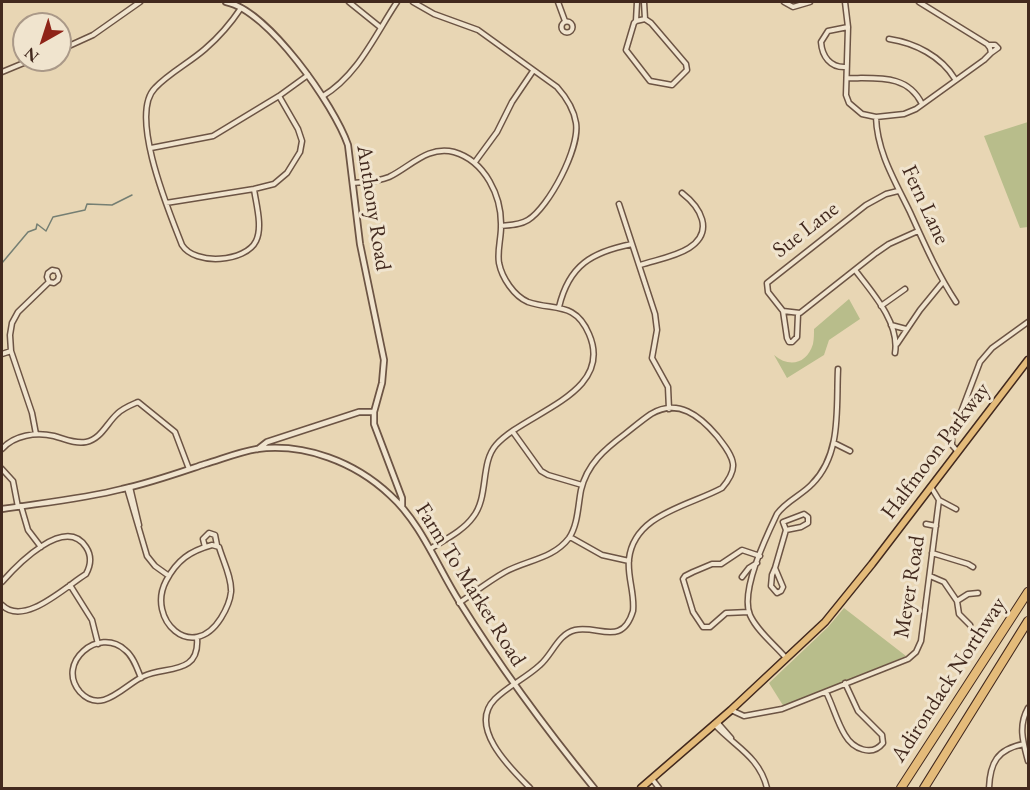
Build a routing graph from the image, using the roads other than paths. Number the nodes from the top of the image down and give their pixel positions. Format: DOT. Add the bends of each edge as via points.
graph roads {
  1 [pos="140,2"];
  2 [pos="226,2"];
  3 [pos="350,2"];
  4 [pos="397,2"];
  5 [pos="413,2"];
  6 [pos="558,2"];
  7 [pos="637,2"];
  8 [pos="644,2"];
  9 [pos="784,2"];
  10 [pos="810,2"];
  11 [pos="845,2"];
  12 [pos="919,2"];
  13 [pos="243,4"];
  14 [pos="645,19"];
  15 [pos="565,21"];
  16 [pos="636,21"];
  17 [pos="380,27"];
  18 [pos="848,27"];
  19 [pos="889,39"];
  20 [pos="72,45"];
  21 [pos="846,67"];
  22 [pos="533,70"];
  23 [pos="308,75"];
  24 [pos="847,78"];
  25 [pos="956,79"];
  26 [pos="279,96"];
  27 [pos="323,96"];
  28 [pos="922,104"];
  29 [pos="876,117"];
  30 [pos="151,148"];
  31 [pos="475,162"];
  32 [pos="353,183"];
  33 [pos="254,189"];
  34 [pos="898,191"];
  35 [pos="682,193"];
  36 [pos="166,202"];
  37 [pos="619,204"];
  38 [pos="501,225"];
  39 [pos="918,231"];
  40 [pos="632,244"];
  41 [pos="640,265"];
  42 [pos="855,270"];
  43 [pos="49,282"];
  44 [pos="943,282"];
  45 [pos="905,289"];
  46 [pos="956,302"];
  47 [pos="881,306"];
  48 [pos="559,307"];
  49 [pos="783,311"];
  50 [pos="798,314"];
  51 [pos="1029,322"];
  52 [pos="891,326"];
  53 [pos="906,329"];
  54 [pos="897,345"];
  55 [pos="11,351"];
  56 [pos="895,353"];
  57 [pos="2,354"];
  58 [pos="1029,360"];
  59 [pos="838,369"];
  60 [pos="669,409"];
  61 [pos="374,412"];
  62 [pos="513,432"];
  63 [pos="36,434"];
  64 [pos="834,443"];
  65 [pos="2,449"];
  66 [pos="257,449"];
  67 [pos="850,451"];
  68 [pos="958,452"];
  69 [pos="2,469"];
  70 [pos="189,469"];
  71 [pos="582,485"];
  72 [pos="931,487"];
  73 [pos="128,488"];
  74 [pos="939,500"];
  75 [pos="20,506"];
  76 [pos="402,507"];
  77 [pos="2,509"];
  78 [pos="956,509"];
  79 [pos="926,524"];
  80 [pos="936,526"];
  81 [pos="786,530"];
  82 [pos="570,537"];
  83 [pos="217,545"];
  84 [pos="41,547"];
  85 [pos="205,547"];
  86 [pos="429,549"];
  87 [pos="932,553"];
  88 [pos="760,556"];
  89 [pos="629,561"];
  90 [pos="757,563"];
  91 [pos="973,567"];
  92 [pos="775,568"];
  93 [pos="169,576"];
  94 [pos="930,576"];
  95 [pos="742,577"];
  96 [pos="2,582"];
  97 [pos="70,585"];
  98 [pos="1029,585"];
  99 [pos="1029,592"];
  100 [pos="978,593"];
  101 [pos="957,602"];
  102 [pos="459,603"];
  103 [pos="2,605"];
  104 [pos="749,612"];
  105 [pos="1029,621"];
  106 [pos="1008,623"];
  107 [pos="970,625"];
  108 [pos="197,638"];
  109 [pos="98,644"];
  110 [pos="787,658"];
  111 [pos="141,678"];
  112 [pos="845,683"];
  113 [pos="513,684"];
  114 [pos="826,692"];
  115 [pos="1029,708"];
  116 [pos="731,710"];
  117 [pos="716,723"];
  118 [pos="1024,744"];
  119 [pos="1029,761"];
  120 [pos="652,778"];
  121 [pos="530,789"];
  122 [pos="594,789"];
  123 [pos="641,789"];
  124 [pos="659,789"];
  125 [pos="767,789"];
  126 [pos="901,789"];
  127 [pos="924,789"];
  128 [pos="988,789"];
  1 -- 20 [label="street" via="93,35"];
  2 -- 13 [label="street"];
  3 -- 17 [label="street"];
  4 -- 17 [label="street"];
  5 -- 22 [label="street" via="478,30"];
  6 -- 15 [label="street"];
  7 -- 16 [label="street"];
  8 -- 14 [label="street"];
  9 -- 10 [label="street" via="792,9"];
  11 -- 18 [label="street"];
  12 -- 25 [label="street" via="988,45 991,54"];
  13 -- 23 [label="street, Anthony Road"];
  13 -- 30 [label="street" via="215,40 150,93 145,111"];
  14 -- 16 [label="street"];
  14 -- 16 [label="street" via="686,64 687,70 672,85 650,81 629,55 626,46"];
  17 -- 27 [label="street" via="345,81"];
  18 -- 21 [label="street"];
  18 -- 21 [label="street" via="828,31 820,42 828,60"];
  19 -- 25 [label="street" via="915,45 939,61"];
  21 -- 24 [label="street"];
  22 -- 31 [label="street"];
  22 -- 38 [label="street" via="564,95 576,123 575,141 559,179 534,215 519,224"];
  23 -- 26 [label="street"];
  23 -- 27 [label="street, Anthony Road"];
  24 -- 28 [label="street" via="906,84"];
  24 -- 29 [label="street" via="849,103 862,114"];
  25 -- 28 [label="street"];
  26 -- 30 [label="street" via="213,136"];
  26 -- 33 [label="street" via="298,129 302,145 287,174"];
  27 -- 32 [label="street, Anthony Road" via="345,138"];
  28 -- 29 [label="street" via="904,114"];
  29 -- 34 [label="street, Fern Lane" via="879,143"];
  30 -- 36 [label="street"];
  31 -- 32 [label="street" via="441,150 388,178"];
  31 -- 38 [label="street" via="492,188"];
  32 -- 61 [label="street, Anthony Road" via="360,244 384,360"];
  33 -- 36 [label="street"];
  33 -- 36 [label="street" via="259,232 254,246 244,253 207,260 184,249"];
  34 -- 39 [label="street, Fern Lane"];
  34 -- 49 [label="street, Sue Lane" via="866,205 769,281 766,288"];
  35 -- 41 [label="street" via="700,212 701,234 690,247"];
  37 -- 40 [label="street"];
  38 -- 48 [label="street" via="499,261 509,285 528,302"];
  39 -- 42 [label="street" via="889,244"];
  39 -- 44 [label="street, Fern Lane"];
  40 -- 41 [label="street"];
  40 -- 48 [label="street" via="598,254 579,266 567,282"];
  41 -- 60 [label="street" via="657,322 652,358 668,387"];
  42 -- 47 [label="street"];
  42 -- 50 [label="street"];
  43 -- 55 [label="street" via="15,318"];
  44 -- 46 [label="street, Fern Lane"];
  44 -- 53 [label="street"];
  45 -- 47 [label="street"];
  47 -- 52 [label="street"];
  48 -- 62 [label="street" via="578,318 589,334 591,368 573,392"];
  49 -- 50 [label="street"];
  49 -- 50 [label="street" via="789,342 797,337"];
  51 -- 68 [label="street" via="991,349 975,370 952,436 952,445"];
  52 -- 53 [label="street"];
  52 -- 54 [label="street"];
  53 -- 54 [label="street"];
  54 -- 56 [label="street"];
  55 -- 57 [label="street"];
  55 -- 63 [label="street"];
  58 -- 68 [label="main road, Halfmoon Parkway"];
  59 -- 64 [label="street"];
  60 -- 71 [label="street" via="648,416 603,452 593,462"];
  60 -- 89 [label="street" via="687,410 704,421 729,452 733,470 722,488 647,525 633,543"];
  61 -- 66 [label="street" via="354,413 267,442"];
  61 -- 76 [label="street, Anthony Road" via="374,424"];
  62 -- 71 [label="street" via="541,471"];
  62 -- 86 [label="street" via="491,452 475,515"];
  63 -- 65 [label="street" via="14,440"];
  63 -- 70 [label="street" via="77,443 91,441 119,412 139,402 175,432"];
  64 -- 67 [label="street"];
  64 -- 88 [label="street" via="829,462 817,479 779,510"];
  66 -- 70 [label="street, Farm To Market Road"];
  66 -- 76 [label="street, Farm To Market Road" via="298,450 336,459 368,477"];
  68 -- 72 [label="main road, Halfmoon Parkway"];
  69 -- 75 [label="street" via="13,481"];
  70 -- 73 [label="street, Farm To Market Road"];
  71 -- 82 [label="street"];
  72 -- 74 [label="street"];
  72 -- 110 [label="main road, Halfmoon Parkway" via="831,615"];
  73 -- 75 [label="street, Farm To Market Road"];
  73 -- 93 [label="street" via="147,556"];
  74 -- 78 [label="street"];
  74 -- 80 [label="street, Meyer Road"];
  75 -- 77 [label="street, Farm To Market Road"];
  75 -- 84 [label="street" via="28,530"];
  76 -- 86 [label="street, Farm To Market Road"];
  79 -- 80 [label="street"];
  80 -- 87 [label="street, Meyer Road"];
  81 -- 81 [label="street" via="804,526 808,518 804,514 783,522"];
  81 -- 92 [label="street"];
  82 -- 89 [label="street" via="602,555"];
  82 -- 102 [label="street" via="556,551 507,571"];
  83 -- 85 [label="street"];
  83 -- 85 [label="street" via="215,535 209,533 203,539"];
  83 -- 108 [label="street" via="230,584 230,600 213,629"];
  84 -- 96 [label="street"];
  84 -- 97 [label="street" via="68,536 76,537 87,548 90,568"];
  85 -- 93 [label="street" via="184,556"];
  86 -- 102 [label="street, Farm To Market Road"];
  87 -- 91 [label="street"];
  87 -- 94 [label="street, Meyer Road"];
  88 -- 90 [label="street"];
  88 -- 104 [label="street" via="742,550 721,564 712,564 683,579 693,612 703,627 710,627 726,613"];
  89 -- 113 [label="street" via="634,606 624,627 610,633 570,633 542,664"];
  90 -- 95 [label="street"];
  90 -- 104 [label="street" via="747,596"];
  92 -- 92 [label="street" via="771,586 777,593 783,587"];
  93 -- 108 [label="street" via="160,595 168,622 178,633"];
  94 -- 101 [label="street" via="944,582"];
  94 -- 112 [label="street, Meyer Road" via="916,652 908,659"];
  97 -- 103 [label="street" via="39,606 20,612 8,611"];
  97 -- 109 [label="street" via="92,620"];
  98 -- 106 [label="highway"];
  99 -- 106 [label="highway, Adirondack Northway"];
  100 -- 101 [label="street" via="968,594"];
  101 -- 107 [label="street" via="959,614"];
  102 -- 113 [label="street, Farm To Market Road"];
  104 -- 110 [label="street"];
  105 -- 127 [label="highway, Adirondack Northway"];
  106 -- 126 [label="highway, Adirondack Northway"];
  108 -- 111 [label="street" via="196,650 186,664"];
  109 -- 111 [label="street" via="110,642 124,648"];
  109 -- 111 [label="street" via="84,649 74,663 74,682 87,697 110,699"];
  110 -- 116 [label="main road, Halfmoon Parkway"];
  112 -- 114 [label="street, Meyer Road"];
  112 -- 114 [label="street" via="858,711 882,735 883,743 876,750 864,751 846,737"];
  113 -- 121 [label="street" via="491,704 487,724 500,757"];
  113 -- 122 [label="street, Farm To Market Road"];
  114 -- 116 [label="street, Meyer Road" via="782,709 742,716"];
  115 -- 118 [label="street" via="1022,727"];
  116 -- 117 [label="main road, Halfmoon Parkway"];
  117 -- 120 [label="main road, Halfmoon Parkway"];
  117 -- 125 [label="street" via="763,773"];
  118 -- 119 [label="street"];
  118 -- 128 [label="street" via="1008,748 998,757"];
  120 -- 123 [label="main road, Halfmoon Parkway"];
  120 -- 124 [label="street"];
}
